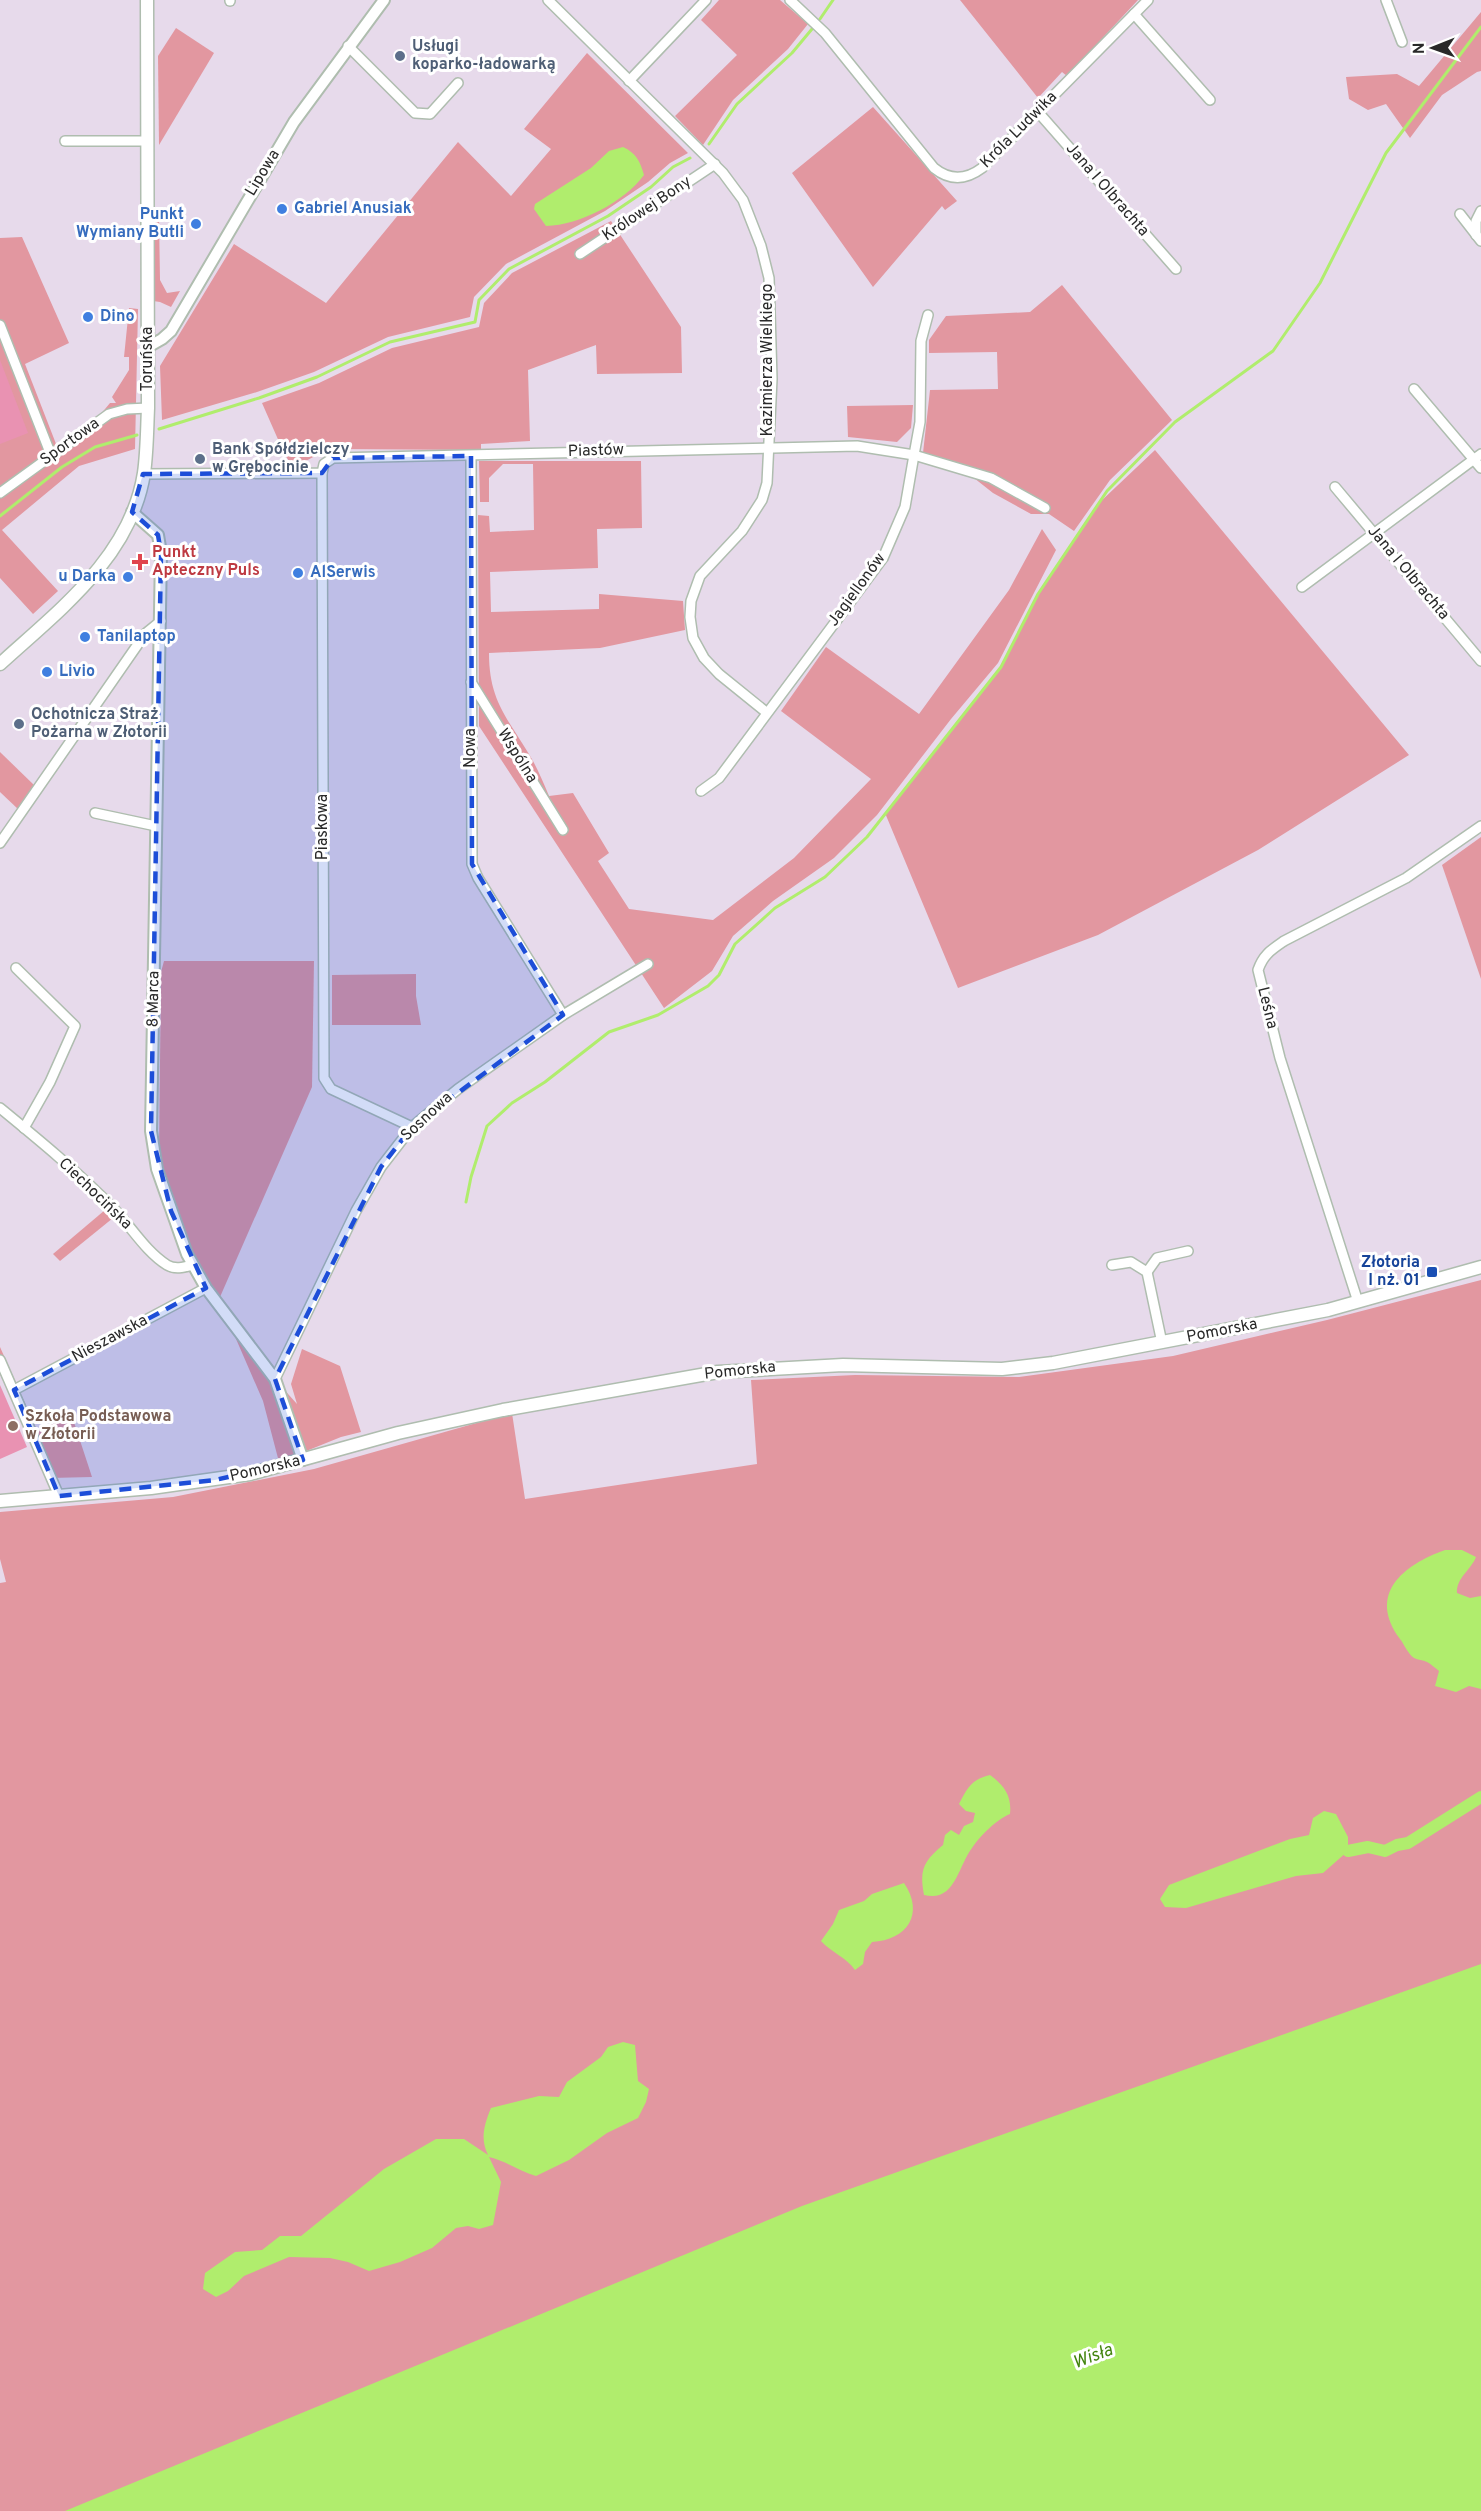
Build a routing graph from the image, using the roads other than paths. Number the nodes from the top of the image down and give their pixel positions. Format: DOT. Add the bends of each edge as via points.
graph roads {
  1 [pos="147,0"];
  2 [pos="384,0"];
  3 [pos="548,0"];
  4 [pos="706,0"];
  5 [pos="790,0"];
  6 [pos="1148,0"];
  7 [pos="1386,0"];
  8 [pos="1134,14"];
  9 [pos="1402,42"];
  10 [pos="348,46"];
  11 [pos="629,81"];
  12 [pos="458,83"];
  13 [pos="1210,100"];
  14 [pos="1038,112"];
  15 [pos="65,141"];
  16 [pos="146,141"];
  17 [pos="715,164"];
  18 [pos="1481,211"];
  19 [pos="1460,214"];
  20 [pos="1479,238"];
  21 [pos="580,254"];
  22 [pos="1176,269"];
  23 [pos="928,315"];
  24 [pos="0,325"];
  25 [pos="148,347"];
  26 [pos="1414,389"];
  27 [pos="148,408"];
  28 [pos="768,447"];
  29 [pos="51,455"];
  30 [pos="914,455"];
  31 [pos="471,456"];
  32 [pos="1477,457"];
  33 [pos="1481,468"];
  34 [pos="322,473"];
  35 [pos="144,474"];
  36 [pos="1335,487"];
  37 [pos="0,493"];
  38 [pos="1046,508"];
  39 [pos="132,512"];
  40 [pos="1374,532"];
  41 [pos="1302,587"];
  42 [pos="161,621"];
  43 [pos="1481,661"];
  44 [pos="0,664"];
  45 [pos="471,682"];
  46 [pos="766,712"];
  47 [pos="701,791"];
  48 [pos="95,813"];
  49 [pos="1481,825"];
  50 [pos="156,826"];
  51 [pos="563,830"];
  52 [pos="0,843"];
  53 [pos="648,964"];
  54 [pos="16,968"];
  55 [pos="563,1015"];
  56 [pos="0,1108"];
  57 [pos="412,1127"];
  58 [pos="24,1128"];
  59 [pos="1188,1251"];
  60 [pos="194,1265"];
  61 [pos="1112,1265"];
  62 [pos="1481,1267"];
  63 [pos="1147,1272"];
  64 [pos="206,1288"];
  65 [pos="1358,1302"];
  66 [pos="1162,1343"];
  67 [pos="0,1360"];
  68 [pos="275,1379"];
  69 [pos="14,1390"];
  70 [pos="303,1460"];
  71 [pos="59,1496"];
  72 [pos="0,1501"];
  1 -- 16 [label="main road, Toruńska"];
  2 -- 10 [label="street, Lipowa"];
  3 -- 11 [label="street, Kazimierza Wielkiego"];
  4 -- 11 [label="street"];
  5 -- 14 [label="street, Króla Ludwika" via="825,33 942,174 960,178 975,173"];
  6 -- 8 [label="street, Króla Ludwika"];
  7 -- 9 [label="street"];
  8 -- 13 [label="street"];
  8 -- 14 [label="street, Króla Ludwika"];
  10 -- 12 [label="street" via="415,113 430,114"];
  10 -- 25 [label="street, Lipowa" via="294,122 171,331"];
  11 -- 17 [label="street, Kazimierza Wielkiego"];
  14 -- 22 [label="street, Jana I Olbrachta"];
  15 -- 16 [label="street"];
  16 -- 25 [label="main road, Toruńska"];
  17 -- 21 [label="street, Królowej Bony"];
  17 -- 28 [label="street, Kazimierza Wielkiego" via="743,200 769,278 772,379"];
  18 -- 20 [label="street" via="1476,221"];
  19 -- 20 [label="street"];
  23 -- 30 [label="street, Jagiellonów" via="921,341 920,422"];
  24 -- 29 [label="street"];
  25 -- 27 [label="main road, Toruńska"];
  26 -- 32 [label="street"];
  27 -- 29 [label="street, Sportowa" via="109,414"];
  27 -- 35 [label="main road, Toruńska"];
  28 -- 30 [label="street, Piastów" via="857,446"];
  28 -- 31 [label="street, Piastów"];
  28 -- 46 [label="street, Kazimierza Wielkiego" via="767,483 762,500 742,531 700,576 690,617 693,638 704,658"];
  29 -- 37 [label="street, Sportowa"];
  30 -- 38 [label="street, Piastów" via="991,478"];
  30 -- 46 [label="street, Jagiellonów" via="904,507 883,558"];
  31 -- 34 [label="street, Piastów" via="333,458 324,464"];
  31 -- 45 [label="street, Nowa"];
  32 -- 33 [label="street"];
  32 -- 40 [label="street"];
  34 -- 35 [label="street"];
  34 -- 57 [label="street, Piaskowa" via="324,1078 331,1089"];
  35 -- 39 [label="main road, Toruńska"];
  36 -- 40 [label="street, Jana I Olbrachta"];
  39 -- 42 [label="street, 8 Marca" via="160,539"];
  39 -- 44 [label="main road, Toruńska" via="111,552 81,591"];
  40 -- 41 [label="street"];
  40 -- 43 [label="street, Jana I Olbrachta"];
  42 -- 50 [label="street, 8 Marca"];
  42 -- 52 [label="street" via="145,634"];
  45 -- 51 [label="street, Wspólna"];
  45 -- 55 [label="street, Nowa" via="472,864"];
  46 -- 47 [label="street, Jagiellonów" via="719,778"];
  48 -- 50 [label="street"];
  49 -- 65 [label="street, Leśna" via="1406,878 1267,952 1258,970 1280,1058"];
  50 -- 60 [label="street, 8 Marca" via="151,1131 157,1168"];
  53 -- 55 [label="street, Sosnowa"];
  54 -- 58 [label="street" via="75,1026"];
  55 -- 57 [label="street, Sosnowa" via="458,1089"];
  56 -- 58 [label="street, Ciechocińska"];
  57 -- 68 [label="street, Sosnowa" via="381,1167 356,1211"];
  58 -- 60 [label="street, Ciechocińska" via="114,1209 168,1266"];
  59 -- 63 [label="street" via="1157,1258"];
  60 -- 64 [label="street, 8 Marca"];
  61 -- 63 [label="street" via="1131,1262"];
  62 -- 65 [label="main road, Pomorska"];
  63 -- 66 [label="street"];
  64 -- 68 [label="street, 8 Marca"];
  64 -- 69 [label="street, Nieszawska"];
  65 -- 66 [label="main road, Pomorska"];
  66 -- 70 [label="main road, Pomorska" via="1002,1369 816,1365 718,1372 503,1410 398,1433"];
  67 -- 69 [label="street"];
  68 -- 70 [label="street, 8 Marca"];
  69 -- 71 [label="street"];
  70 -- 71 [label="main road, Pomorska" via="215,1480"];
  71 -- 72 [label="main road, Pomorska"];
}
